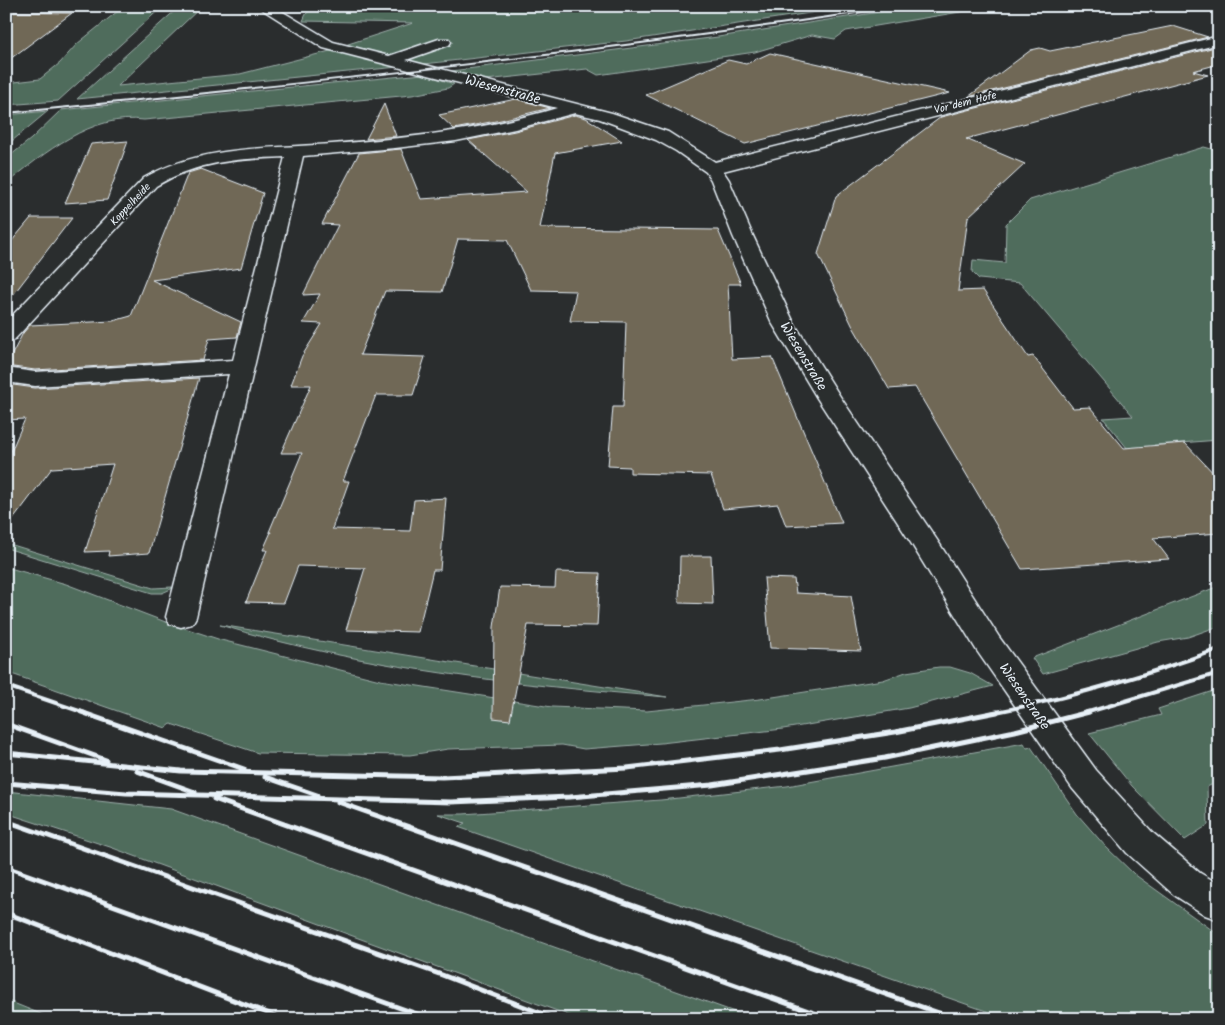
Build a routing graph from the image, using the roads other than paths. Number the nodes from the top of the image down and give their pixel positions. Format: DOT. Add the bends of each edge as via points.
graph roads {
  1 [pos="263,6"];
  2 [pos="1219,40"];
  3 [pos="444,42"];
  4 [pos="390,61"];
  5 [pos="574,108"];
  6 [pos="295,152"];
  7 [pos="712,168"];
  8 [pos="6,335"];
  9 [pos="243,366"];
  10 [pos="6,375"];
  11 [pos="181,617"];
  12 [pos="1219,904"];
  1 -- 4 [label="street, Wiesenstraße" via="328,45"];
  2 -- 7 [label="street, Vor dem Hofe"];
  3 -- 4 [label="street"];
  4 -- 5 [label="street, Wiesenstraße"];
  5 -- 6 [label="street, Koppelheide" via="530,121 424,140"];
  5 -- 7 [label="street, Wiesenstraße" via="662,136"];
  6 -- 8 [label="street, Koppelheide" via="206,159 162,173"];
  6 -- 9 [label="street"];
  7 -- 12 [label="street, Wiesenstraße" via="783,323 988,644 1084,779 1140,843 1186,884"];
  9 -- 10 [label="street" via="35,379"];
  9 -- 11 [label="street"];
}
